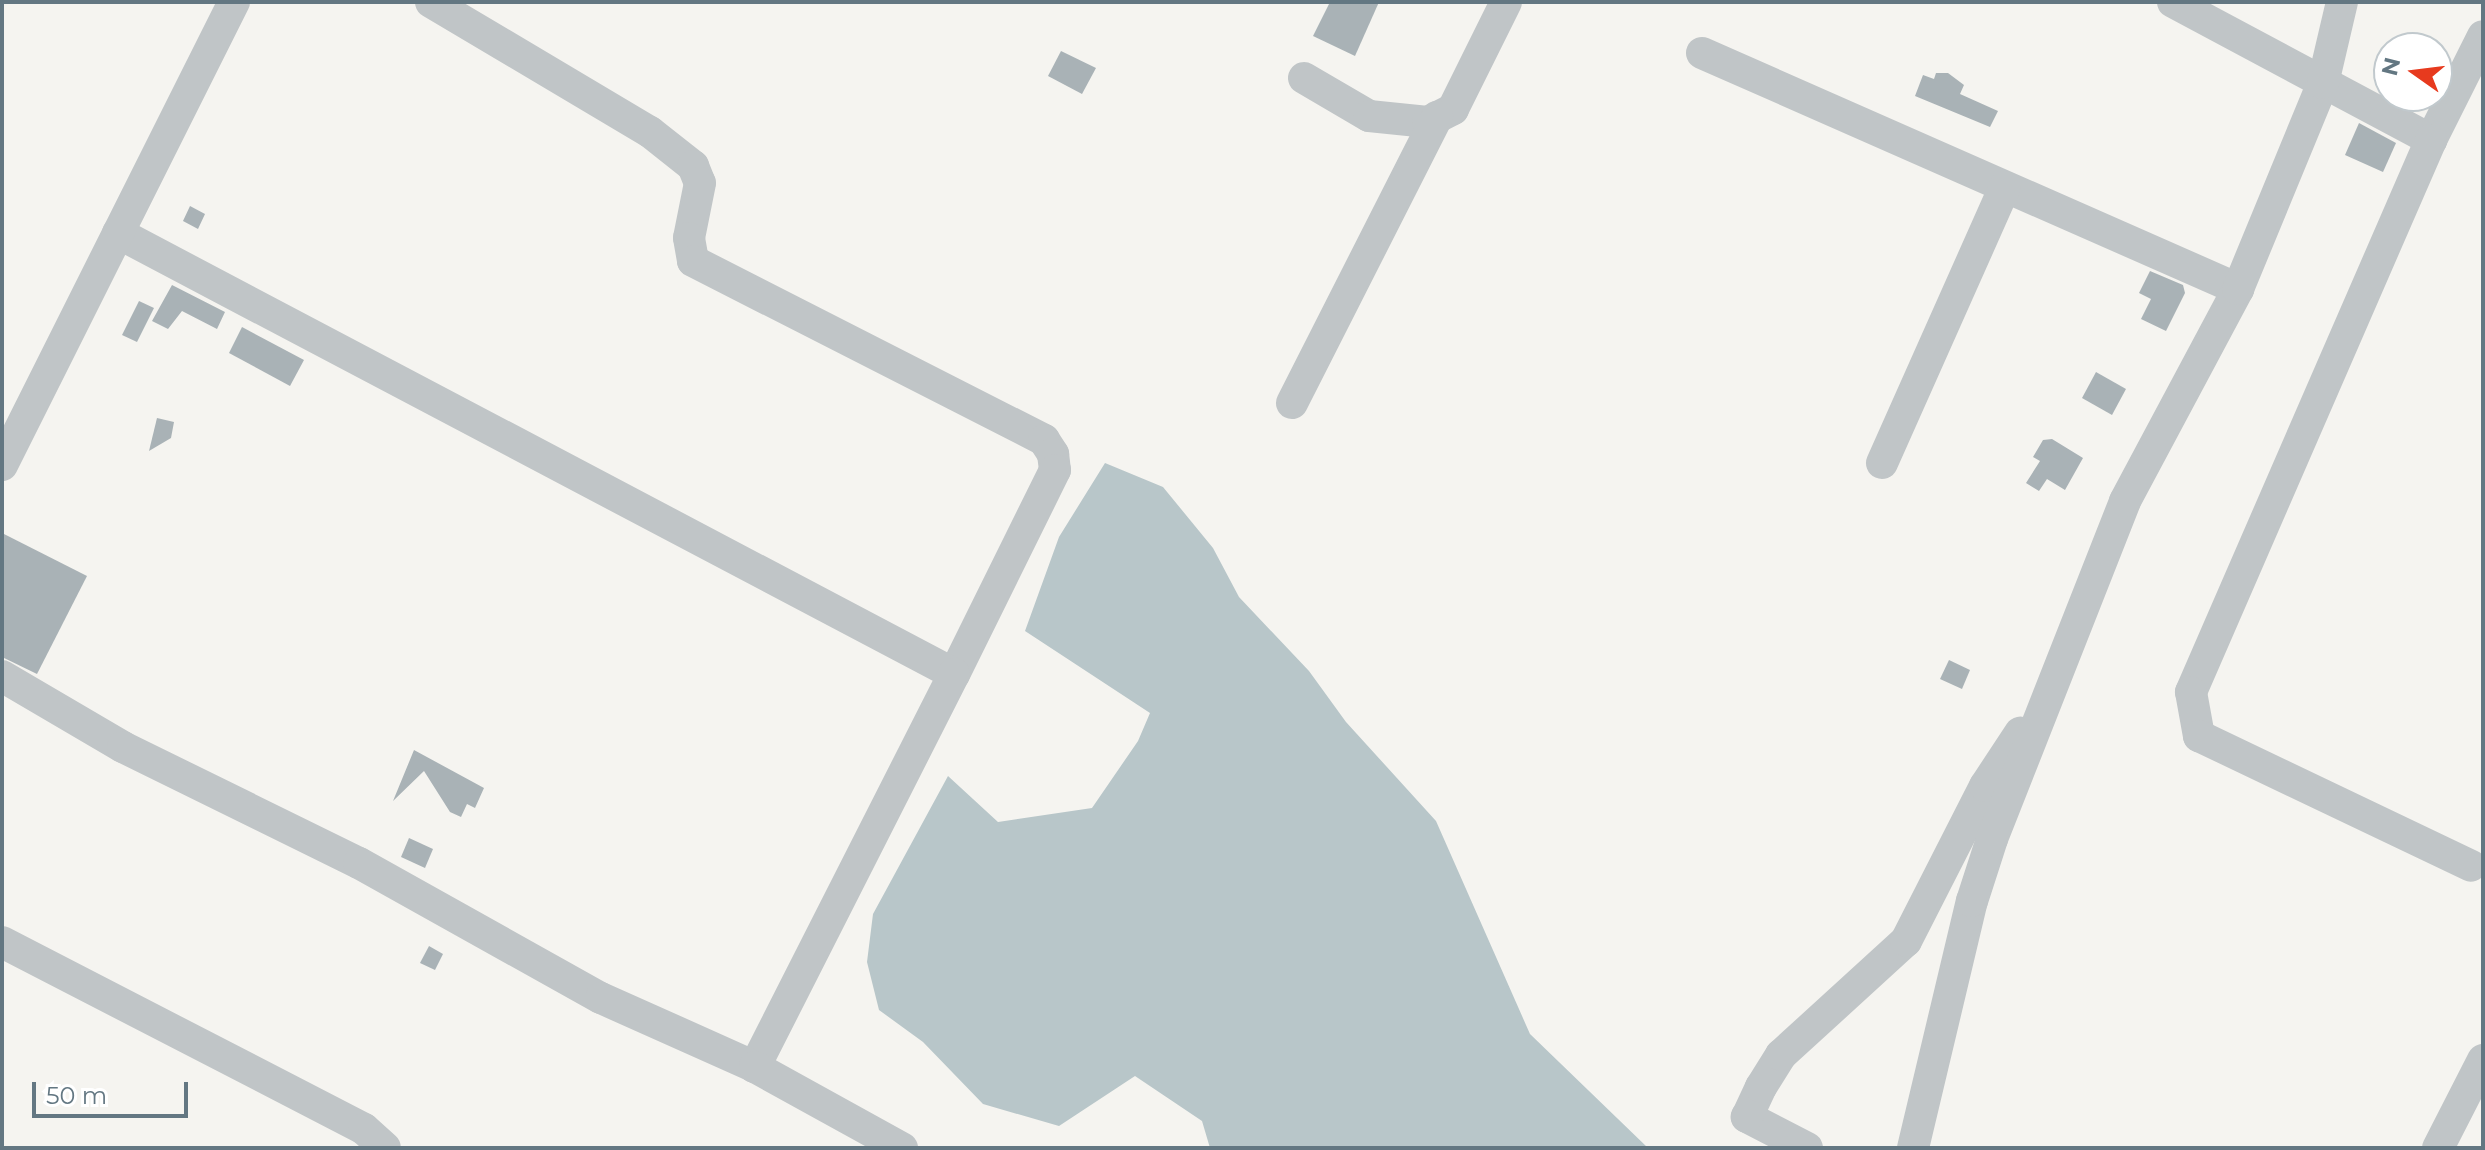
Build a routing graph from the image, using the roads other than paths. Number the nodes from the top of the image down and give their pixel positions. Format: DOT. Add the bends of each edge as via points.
graph roads {
  1 [pos="234,2"];
  2 [pos="431,2"];
  3 [pos="1506,2"];
  4 [pos="2173,2"];
  5 [pos="2342,2"];
  6 [pos="2483,36"];
  7 [pos="1702,53"];
  8 [pos="1304,78"];
  9 [pos="2323,83"];
  10 [pos="1437,117"];
  11 [pos="2431,140"];
  12 [pos="2005,187"];
  13 [pos="118,233"];
  14 [pos="2238,289"];
  15 [pos="1292,403"];
  16 [pos="1882,463"];
  17 [pos="2,465"];
  18 [pos="954,674"];
  19 [pos="2,676"];
  20 [pos="2056,678"];
  21 [pos="2471,866"];
  22 [pos="2,942"];
  23 [pos="2483,1060"];
  24 [pos="755,1067"];
  25 [pos="385,1148"];
  26 [pos="902,1148"];
  27 [pos="1807,1148"];
  28 [pos="1913,1148"];
  29 [pos="2438,1148"];
  1 -- 13 [label="street"];
  2 -- 18 [label="street" via="650,132 693,166 700,183 689,238 693,261 1044,440 1055,470"];
  3 -- 10 [label="street" via="1453,109"];
  4 -- 9 [label="street"];
  5 -- 9 [label="street"];
  6 -- 11 [label="street"];
  7 -- 12 [label="street"];
  8 -- 10 [label="street" via="1369,116 1399,122"];
  9 -- 11 [label="street"];
  9 -- 14 [label="street"];
  10 -- 15 [label="street"];
  11 -- 21 [label="street" via="2191,692 2199,736"];
  12 -- 14 [label="street"];
  12 -- 16 [label="street"];
  13 -- 17 [label="street"];
  13 -- 18 [label="street"];
  14 -- 20 [label="street" via="2125,501"];
  18 -- 24 [label="street"];
  19 -- 24 [label="street" via="123,747 359,863 601,998"];
  20 -- 27 [label="street" via="1985,786 1906,941 1781,1055 1761,1087 1747,1117"];
  20 -- 28 [label="street" via="1992,839"];
  22 -- 25 [label="street" via="364,1129"];
  23 -- 29 [label="street"];
  24 -- 26 [label="street"];
}
